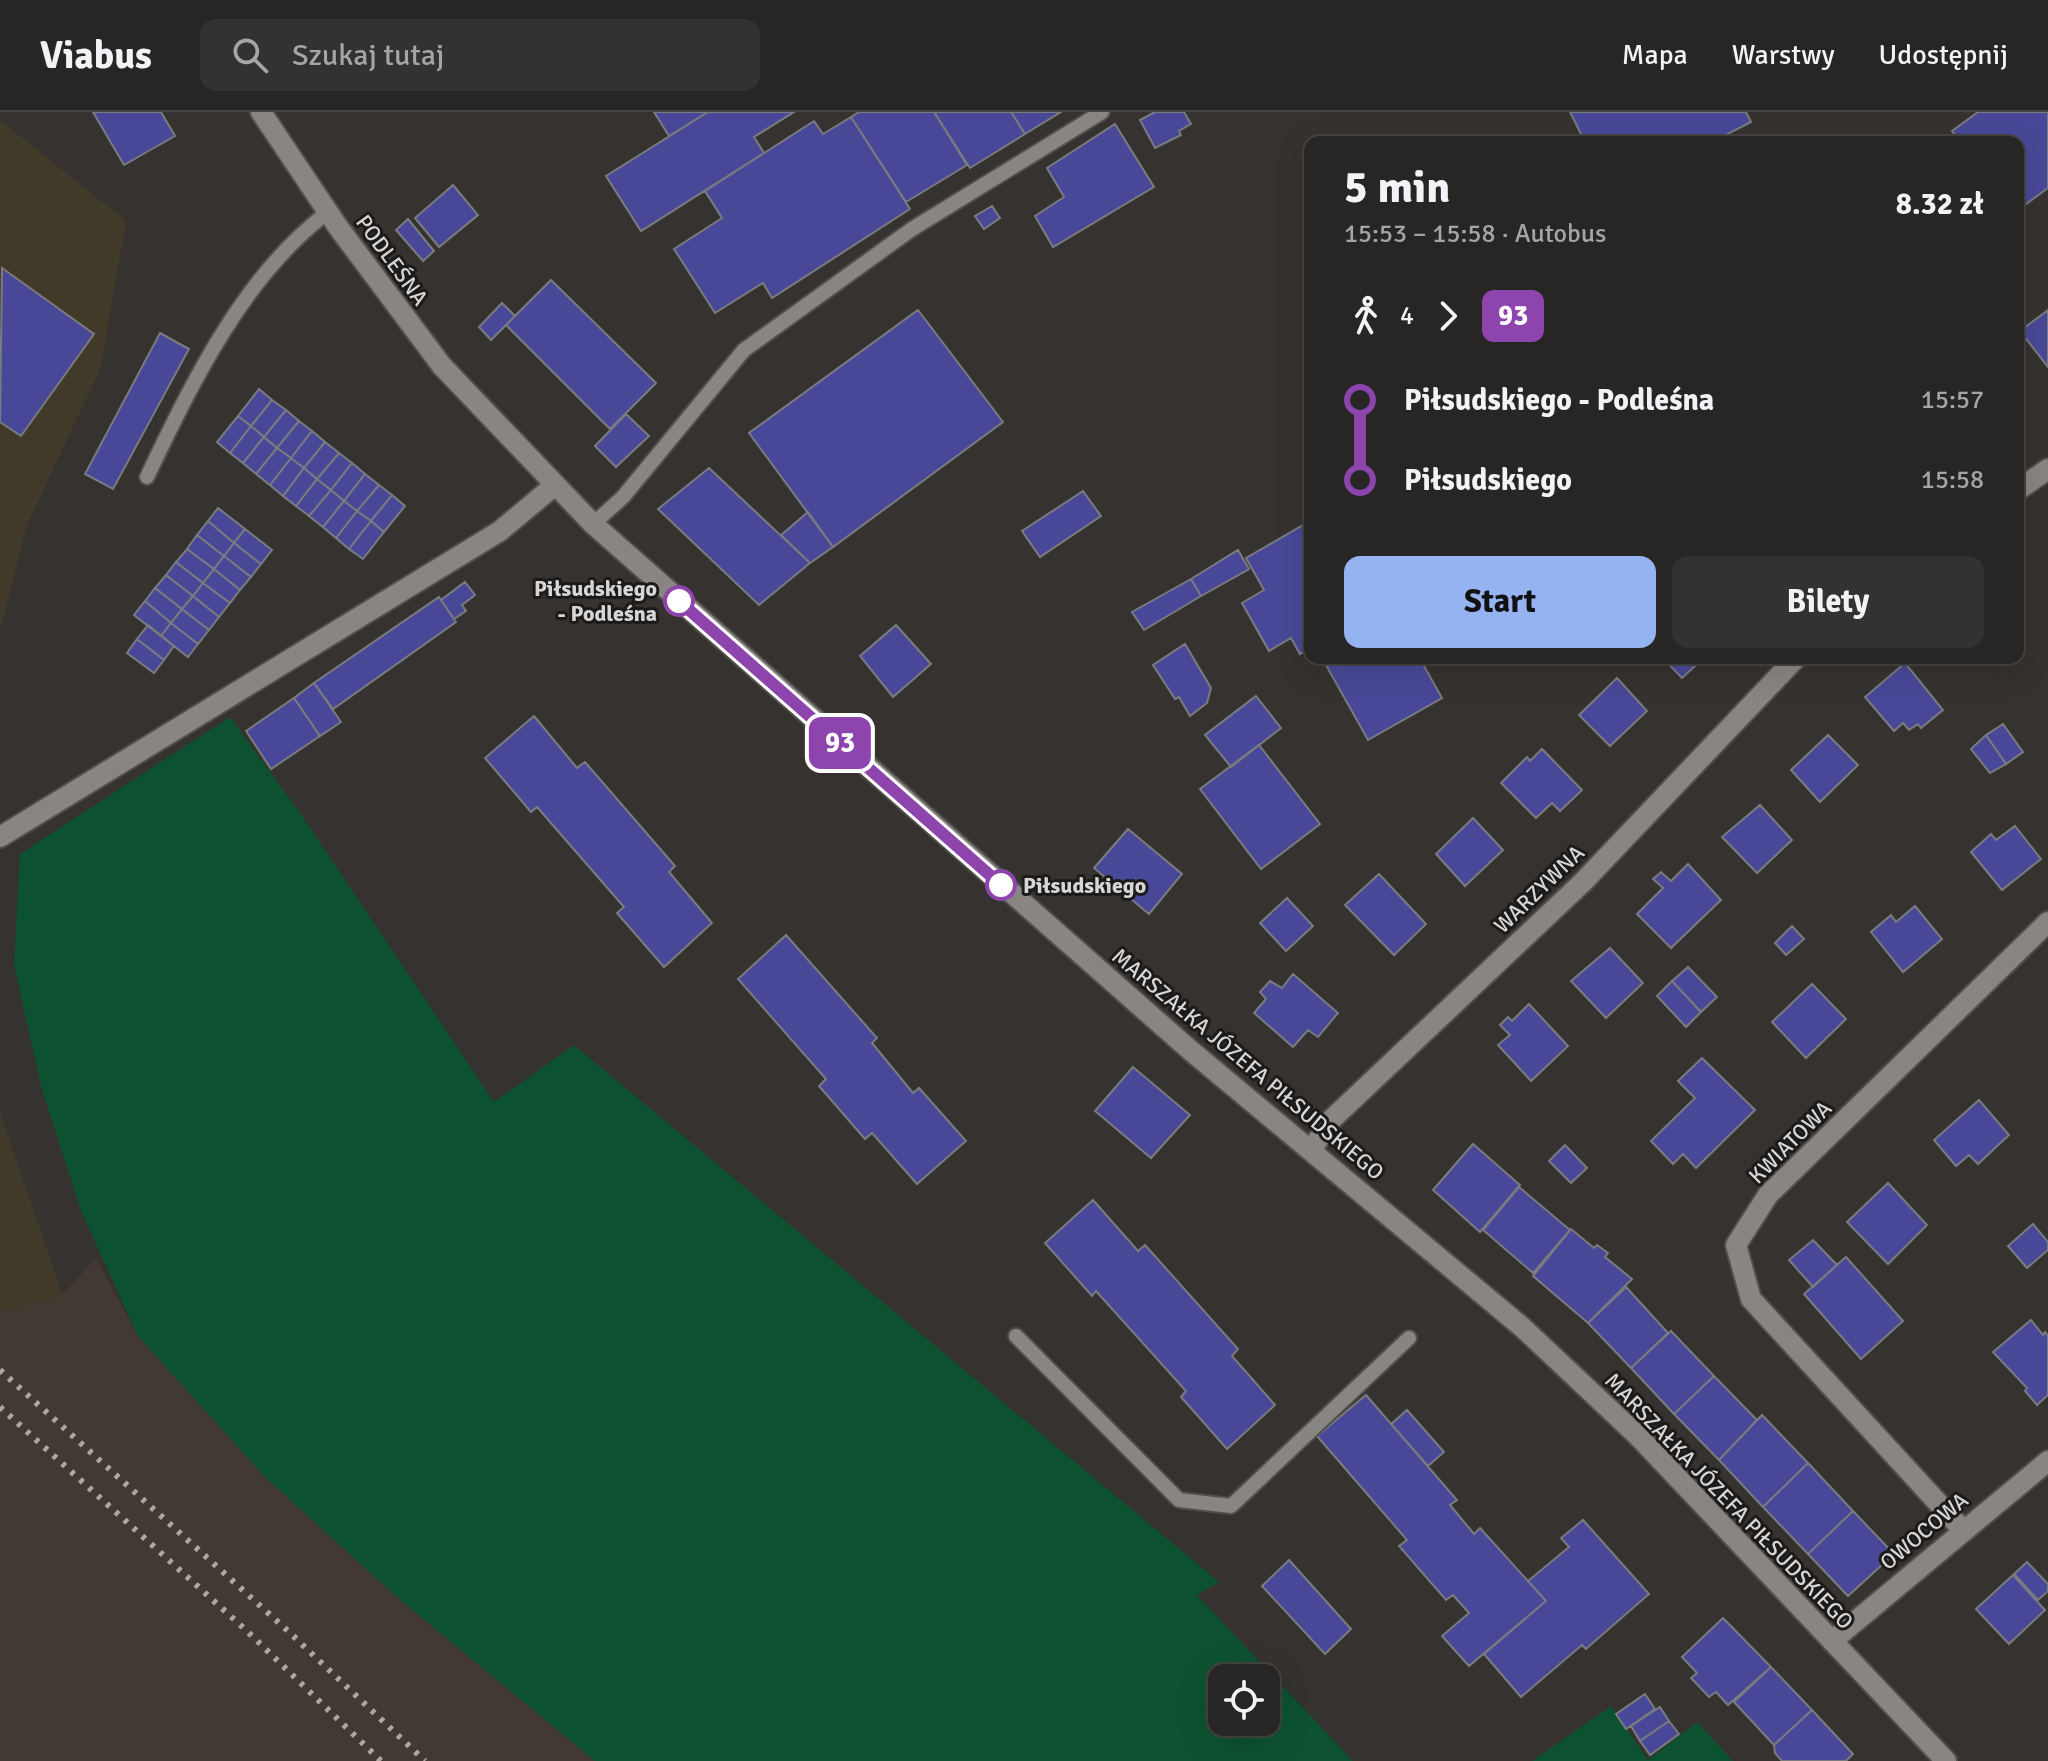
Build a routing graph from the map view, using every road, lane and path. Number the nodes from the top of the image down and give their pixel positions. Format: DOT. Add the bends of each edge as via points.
graph roads {
  1 [pos="261,112"];
  2 [pos="1102,112"];
  3 [pos="328,212"];
  4 [pos="498,427"];
  5 [pos="2048,469"];
  6 [pos="147,477"];
  7 [pos="555,485"];
  8 [pos="2024,486"];
  9 [pos="593,524"];
  10 [pos="1790,664"];
  11 [pos="0,837"];
  12 [pos="2048,922"];
  13 [pos="1312,1149"];
  14 [pos="1016,1336"];
  15 [pos="1409,1338"];
  16 [pos="2048,1461"];
  17 [pos="1963,1530"];
  18 [pos="1832,1641"];
  19 [pos="1946,1761"];
  1 -- 3 [label="street, PODLEŚNA"];
  2 -- 9 [label="lane" via="912,229 744,350 623,497"];
  3 -- 4 [label="street, PODLEŚNA" via="414,331"];
  3 -- 6 [label="lane" via="288,245 203,361"];
  4 -- 7 [label="street, MARSZAŁKA JÓZEFA PIŁSUDSKIEGO"];
  5 -- 8 [label="street"];
  7 -- 9 [label="street, MARSZAŁKA JÓZEFA PIŁSUDSKIEGO"];
  7 -- 11 [label="street" via="488,538"];
  9 -- 13 [label="street, MARSZAŁKA JÓZEFA PIŁSUDSKIEGO" via="1134,1001"];
  10 -- 13 [label="street, WARZYWNA" via="1583,882 1331,1120"];
  12 -- 17 [label="street, KWIATOWA" via="1768,1195 1736,1245 1751,1299"];
  13 -- 18 [label="street, MARSZAŁKA JÓZEFA PIŁSUDSKIEGO" via="1511,1317 1639,1437"];
  14 -- 15 [label="lane" via="1179,1500 1231,1506"];
  16 -- 17 [label="street, OWOCOWA"];
  17 -- 18 [label="street, OWOCOWA"];
  18 -- 19 [label="street, MARSZAŁKA JÓZEFA PIŁSUDSKIEGO"];
}
